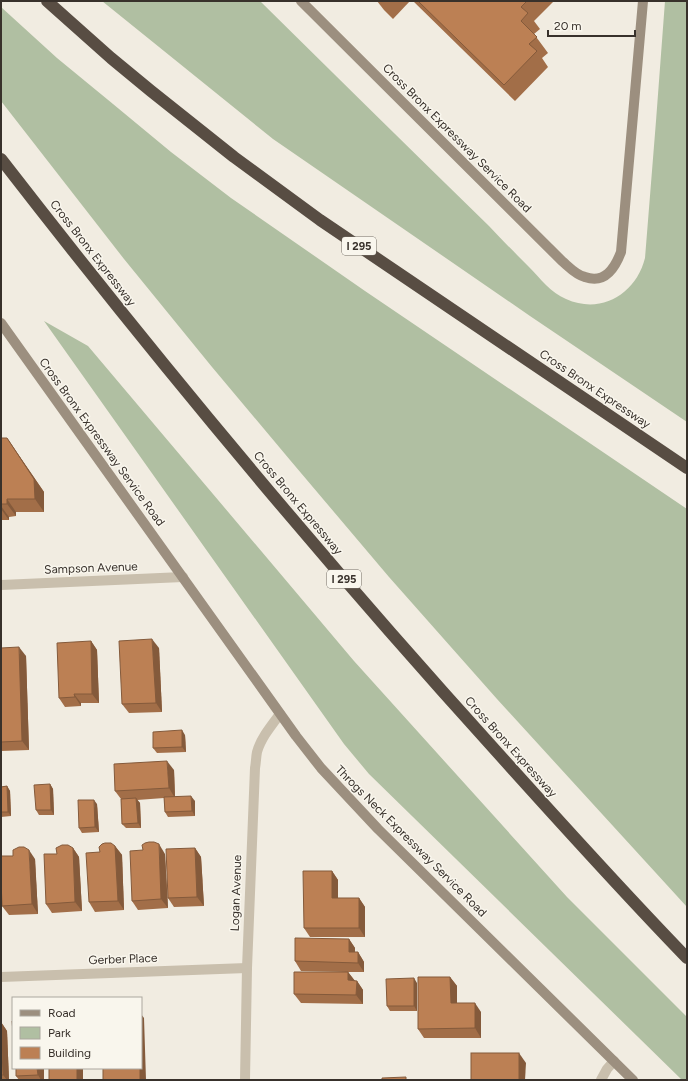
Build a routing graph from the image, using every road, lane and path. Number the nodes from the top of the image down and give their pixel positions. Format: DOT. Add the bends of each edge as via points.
graph roads {
  1 [pos="47,1"];
  2 [pos="301,1"];
  3 [pos="643,1"];
  4 [pos="1,159"];
  5 [pos="1,323"];
  6 [pos="687,468"];
  7 [pos="183,577"];
  8 [pos="1,585"];
  9 [pos="280,714"];
  10 [pos="687,958"];
  11 [pos="247,968"];
  12 [pos="1,977"];
  13 [pos="614,1061"];
  14 [pos="244,1080"];
  15 [pos="601,1080"];
  16 [pos="633,1080"];
  1 -- 6 [label="highway, Cross Bronx Expressway / I 295" via="134,77 234,157 320,220"];
  2 -- 3 [label="main road, Cross Bronx Expressway Service Road" via="562,261 585,277 594,278 610,273 619,256 622,242"];
  4 -- 10 [label="highway, Cross Bronx Expressway / I 295" via="119,309 316,546 459,710"];
  5 -- 7 [label="main road, Cross Bronx Expressway Service Road"];
  7 -- 8 [label="street, Sampson Avenue"];
  7 -- 9 [label="main road, Throgs Neck Expressway Service Road"];
  9 -- 11 [label="street, Logan Avenue" via="263,738 257,752"];
  9 -- 13 [label="main road, Throgs Neck Expressway Service Road" via="321,768 356,807"];
  11 -- 12 [label="street, Gerber Place"];
  11 -- 14 [label="street, Logan Avenue"];
  13 -- 15 [label="street"];
  13 -- 16 [label="main road, Throgs Neck Expressway Service Road"];
}
